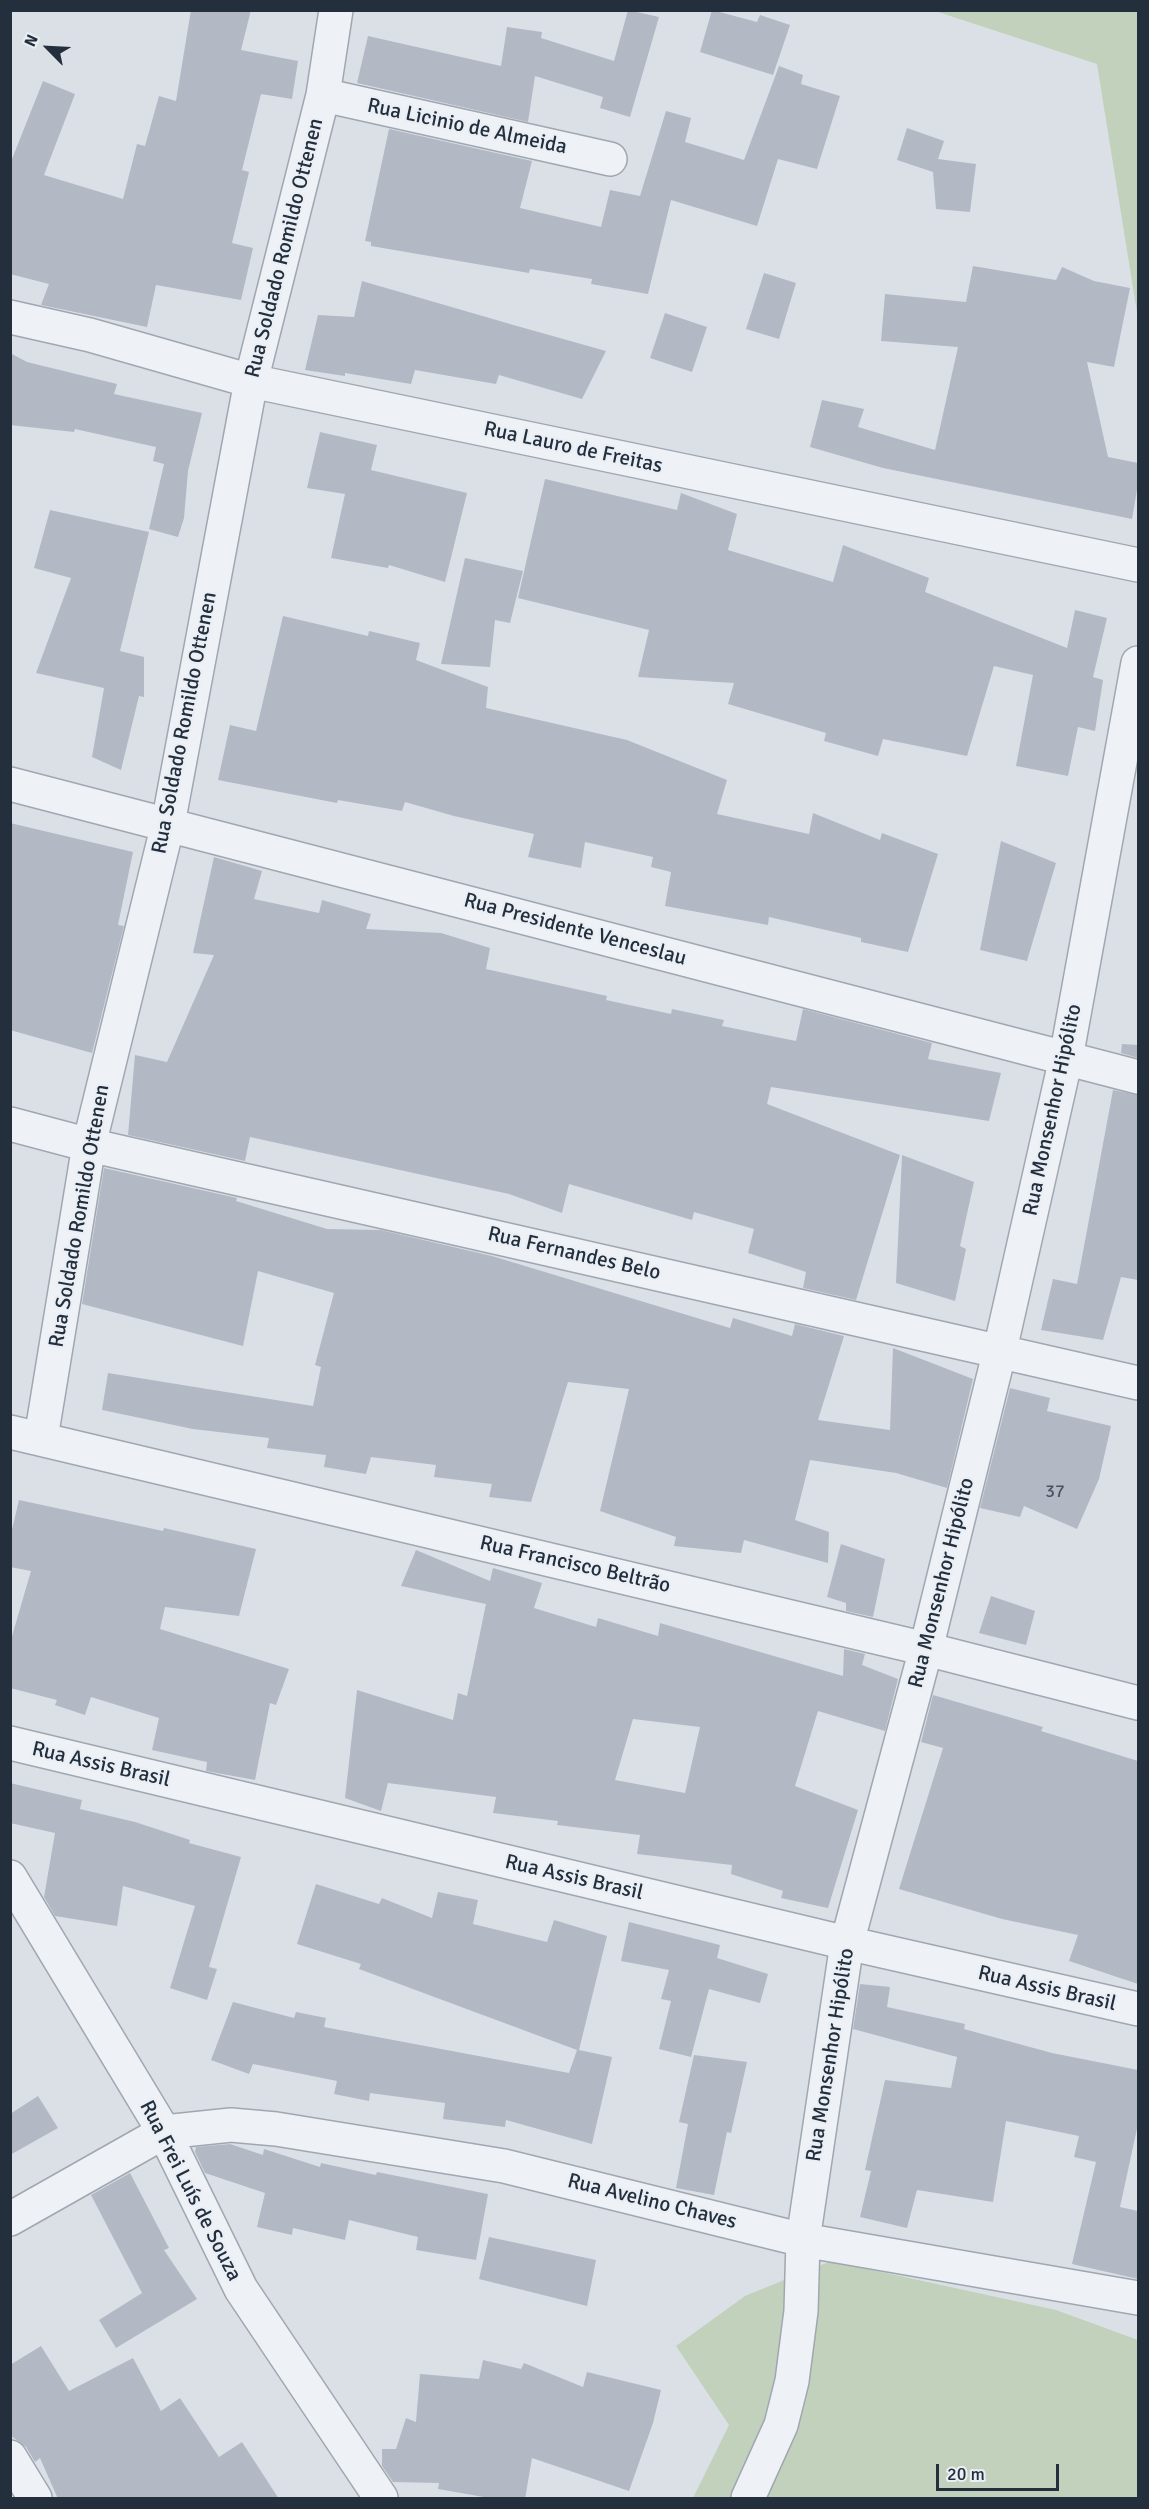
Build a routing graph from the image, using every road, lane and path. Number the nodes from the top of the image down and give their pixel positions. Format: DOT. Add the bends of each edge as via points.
graph roads {
  1 [pos="336,10"];
  2 [pos="323,95"];
  3 [pos="610,159"];
  4 [pos="10,317"];
  5 [pos="251,381"];
  6 [pos="1138,565"];
  7 [pos="1138,663"];
  8 [pos="10,784"];
  9 [pos="168,824"];
  10 [pos="1066,1058"];
  11 [pos="1138,1077"];
  12 [pos="10,1124"];
  13 [pos="89,1145"];
  14 [pos="1000,1350"];
  15 [pos="1138,1383"];
  16 [pos="26,1435"];
  17 [pos="926,1649"];
  18 [pos="1138,1703"];
  19 [pos="10,1743"];
  20 [pos="10,1877"];
  21 [pos="847,1943"];
  22 [pos="1138,2009"];
  23 [pos="164,2132"];
  24 [pos="10,2219"];
  25 [pos="803,2240"];
  26 [pos="1138,2298"];
  27 [pos="10,2457"];
  28 [pos="34,2499"];
  29 [pos="381,2499"];
  30 [pos="748,2499"];
  1 -- 2 [label="street, Rua Soldado Romildo Ottenen"];
  2 -- 3 [label="street, Rua Licinio de Almeida"];
  2 -- 5 [label="street, Rua Soldado Romildo Ottenen"];
  4 -- 5 [label="street, Rua Lauro de Freitas" via="90,335"];
  5 -- 6 [label="street, Rua Lauro de Freitas"];
  5 -- 9 [label="street, Rua Soldado Romildo Ottenen"];
  7 -- 10 [label="street, Rua Monsenhor Hipólito"];
  8 -- 9 [label="street, Rua Presidente Venceslau"];
  9 -- 10 [label="street, Rua Presidente Venceslau"];
  9 -- 13 [label="street, Rua Soldado Romildo Ottenen"];
  10 -- 11 [label="street, Rua Presidente Venceslau"];
  10 -- 14 [label="street, Rua Monsenhor Hipólito"];
  12 -- 13 [label="street, Rua Fernandes Belo"];
  13 -- 14 [label="street, Rua Fernandes Belo"];
  13 -- 16 [label="street, Rua Soldado Romildo Ottenen"];
  14 -- 15 [label="street, Rua Fernandes Belo"];
  14 -- 17 [label="street, Rua Monsenhor Hipólito"];
  16 -- 17 [label="street, Rua Francisco Beltrão"];
  17 -- 18 [label="street, Rua Francisco Beltrão"];
  17 -- 21 [label="street, Rua Monsenhor Hipólito"];
  19 -- 21 [label="street, Rua Assis Brasil"];
  20 -- 23 [label="street, Rua Frei Luís de Souza"];
  21 -- 22 [label="street, Rua Assis Brasil"];
  21 -- 25 [label="street, Rua Monsenhor Hipólito"];
  23 -- 24 [label="street"];
  23 -- 25 [label="street, Rua Avelino Chaves" via="231,2125 276,2129 504,2166"];
  23 -- 29 [label="street, Rua Frei Luís de Souza" via="241,2289"];
  25 -- 26 [label="street, Rua Avelino Chaves"];
  25 -- 30 [label="street, Rua Monsenhor Hipólito" via="801,2311 792,2381 781,2426"];
  27 -- 28 [label="street"];
}
